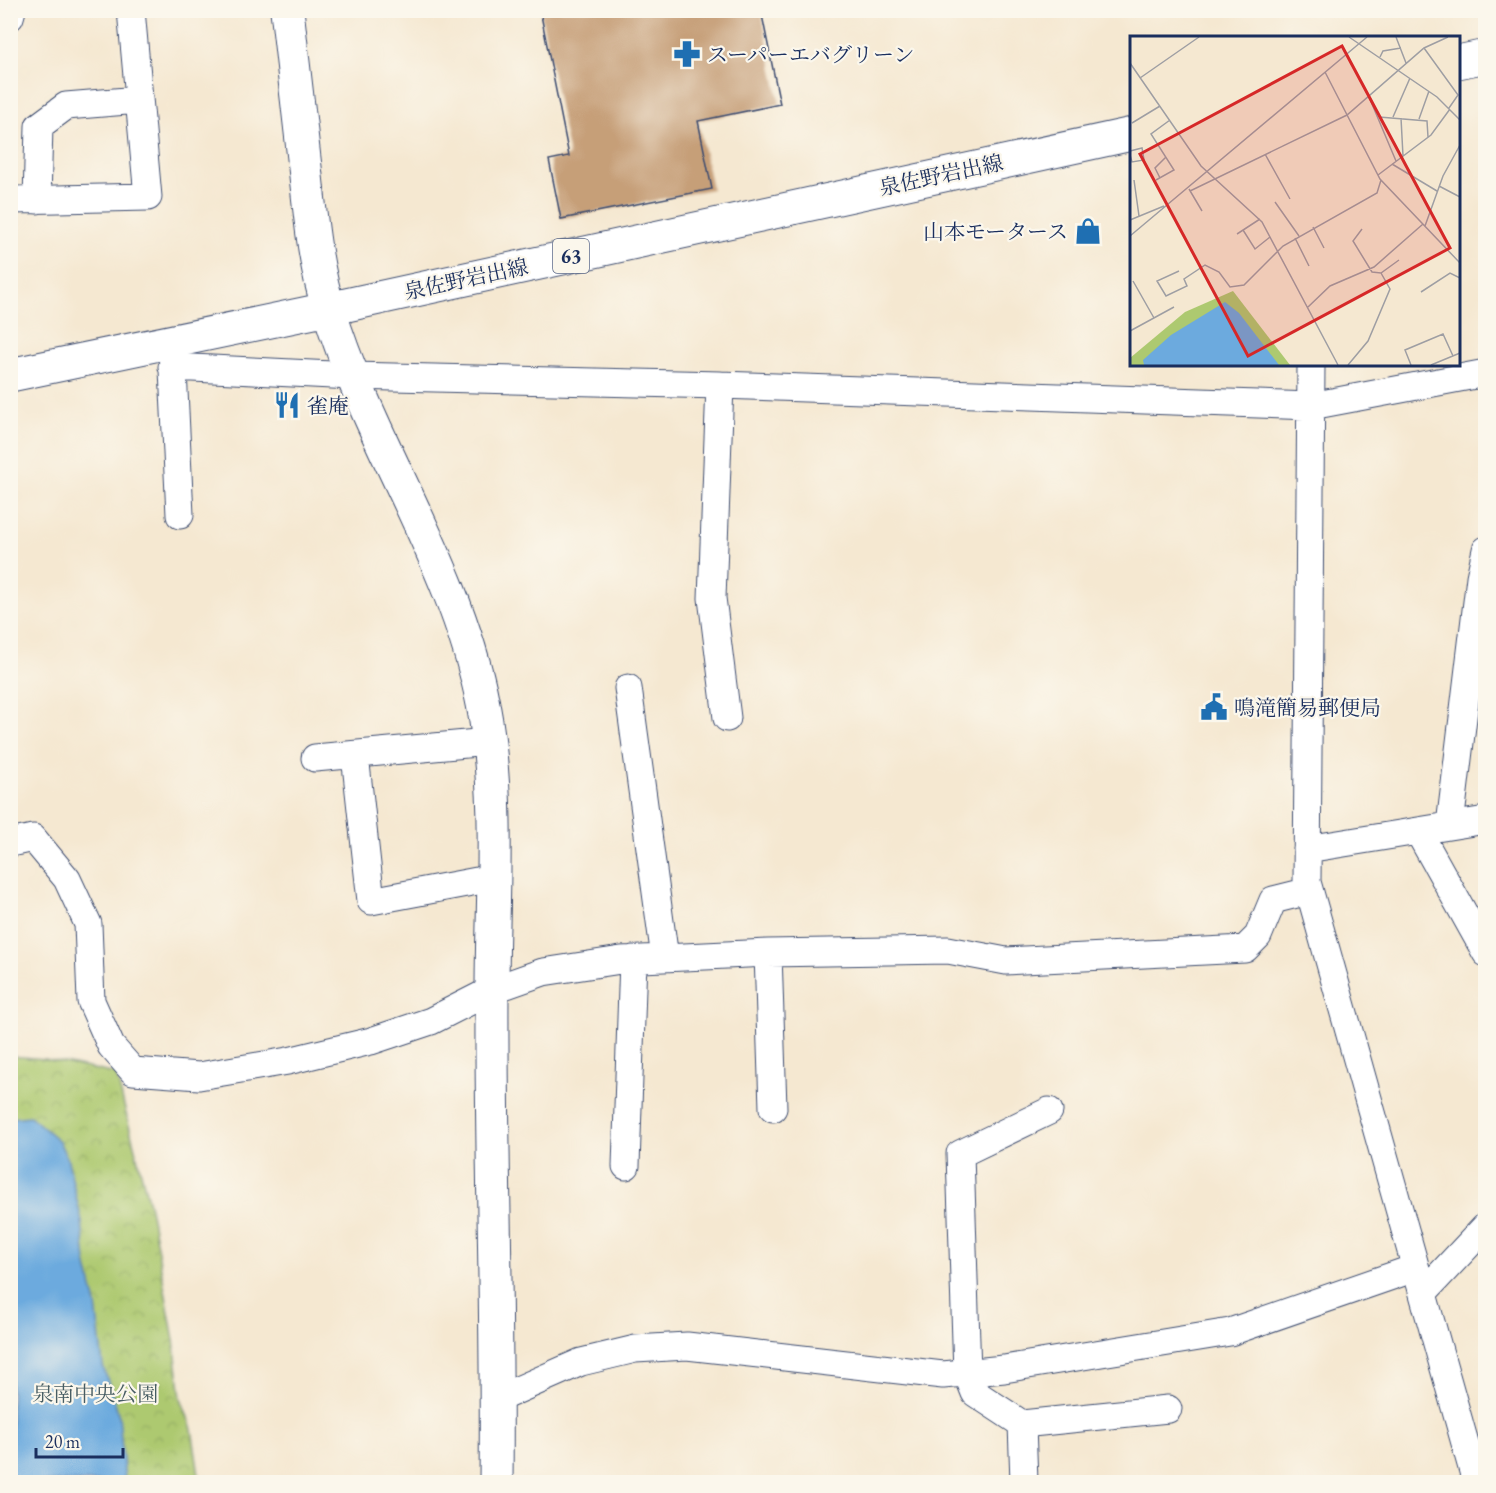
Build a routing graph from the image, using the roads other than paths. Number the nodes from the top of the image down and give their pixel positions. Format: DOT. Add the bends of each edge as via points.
graph roads {
  1 [pos="12,10"];
  2 [pos="131,10"];
  3 [pos="287,10"];
  4 [pos="10,17"];
  5 [pos="1485,56"];
  6 [pos="1460,62"];
  7 [pos="139,100"];
  8 [pos="1130,134"];
  9 [pos="328,309"];
  10 [pos="172,354"];
  11 [pos="1311,366"];
  12 [pos="1485,373"];
  13 [pos="10,375"];
  14 [pos="352,376"];
  15 [pos="720,385"];
  16 [pos="1311,406"];
  17 [pos="180,515"];
  18 [pos="1485,550"];
  19 [pos="628,688"];
  20 [pos="727,718"];
  21 [pos="488,742"];
  22 [pos="355,755"];
  23 [pos="315,758"];
  24 [pos="1485,820"];
  25 [pos="1450,825"];
  26 [pos="1418,831"];
  27 [pos="10,843"];
  28 [pos="1307,849"];
  29 [pos="493,878"];
  30 [pos="1309,891"];
  31 [pos="768,953"];
  32 [pos="1485,953"];
  33 [pos="665,958"];
  34 [pos="633,959"];
  35 [pos="492,990"];
  36 [pos="773,1108"];
  37 [pos="1048,1111"];
  38 [pos="626,1166"];
  39 [pos="1485,1226"];
  40 [pos="1419,1281"];
  41 [pos="967,1373"];
  42 [pos="497,1399"];
  43 [pos="1168,1408"];
  44 [pos="1022,1424"];
  45 [pos="496,1482"];
  46 [pos="1024,1482"];
  47 [pos="1476,1482"];
  1 -- 4 [label="street"];
  2 -- 7 [label="street"];
  3 -- 9 [label="street" via="315,254"];
  5 -- 6 [label="street"];
  7 -- 7 [label="street" via="66,106 39,126 25,200 148,197"];
  8 -- 9 [label="street, 泉佐野岩出線 / 63"];
  9 -- 10 [label="street, 泉佐野岩出線 / 63"];
  9 -- 14 [label="street"];
  10 -- 13 [label="street, 泉佐野岩出線 / 63"];
  10 -- 14 [label="street"];
  10 -- 17 [label="street"];
  11 -- 16 [label="street"];
  12 -- 16 [label="street"];
  14 -- 15 [label="street"];
  14 -- 21 [label="street" via="455,604 483,704"];
  15 -- 16 [label="street"];
  15 -- 20 [label="street" via="712,598"];
  16 -- 28 [label="street"];
  18 -- 25 [label="street"];
  19 -- 33 [label="street"];
  21 -- 22 [label="street"];
  21 -- 29 [label="street" via="492,768"];
  22 -- 23 [label="street"];
  22 -- 29 [label="street" via="371,901"];
  24 -- 25 [label="street"];
  25 -- 26 [label="street"];
  26 -- 28 [label="street"];
  26 -- 32 [label="street"];
  27 -- 35 [label="street" via="33,838 67,879 88,924 91,1001 111,1046 133,1071 199,1076 288,1061 371,1041 431,1021"];
  28 -- 30 [label="street"];
  29 -- 35 [label="street"];
  30 -- 31 [label="street" via="1273,900 1258,936 1245,949 1006,961 948,950"];
  30 -- 40 [label="street"];
  31 -- 33 [label="street"];
  31 -- 36 [label="street"];
  33 -- 34 [label="street"];
  34 -- 35 [label="street" via="543,972"];
  34 -- 38 [label="street"];
  35 -- 42 [label="street"];
  37 -- 41 [label="street" via="960,1154"];
  39 -- 40 [label="street"];
  40 -- 41 [label="street" via="1230,1332"];
  40 -- 47 [label="street"];
  41 -- 42 [label="street" via="943,1375 687,1346 635,1349 581,1362"];
  41 -- 44 [label="street" via="975,1393"];
  42 -- 45 [label="street"];
  43 -- 44 [label="street"];
  44 -- 46 [label="street"];
}
